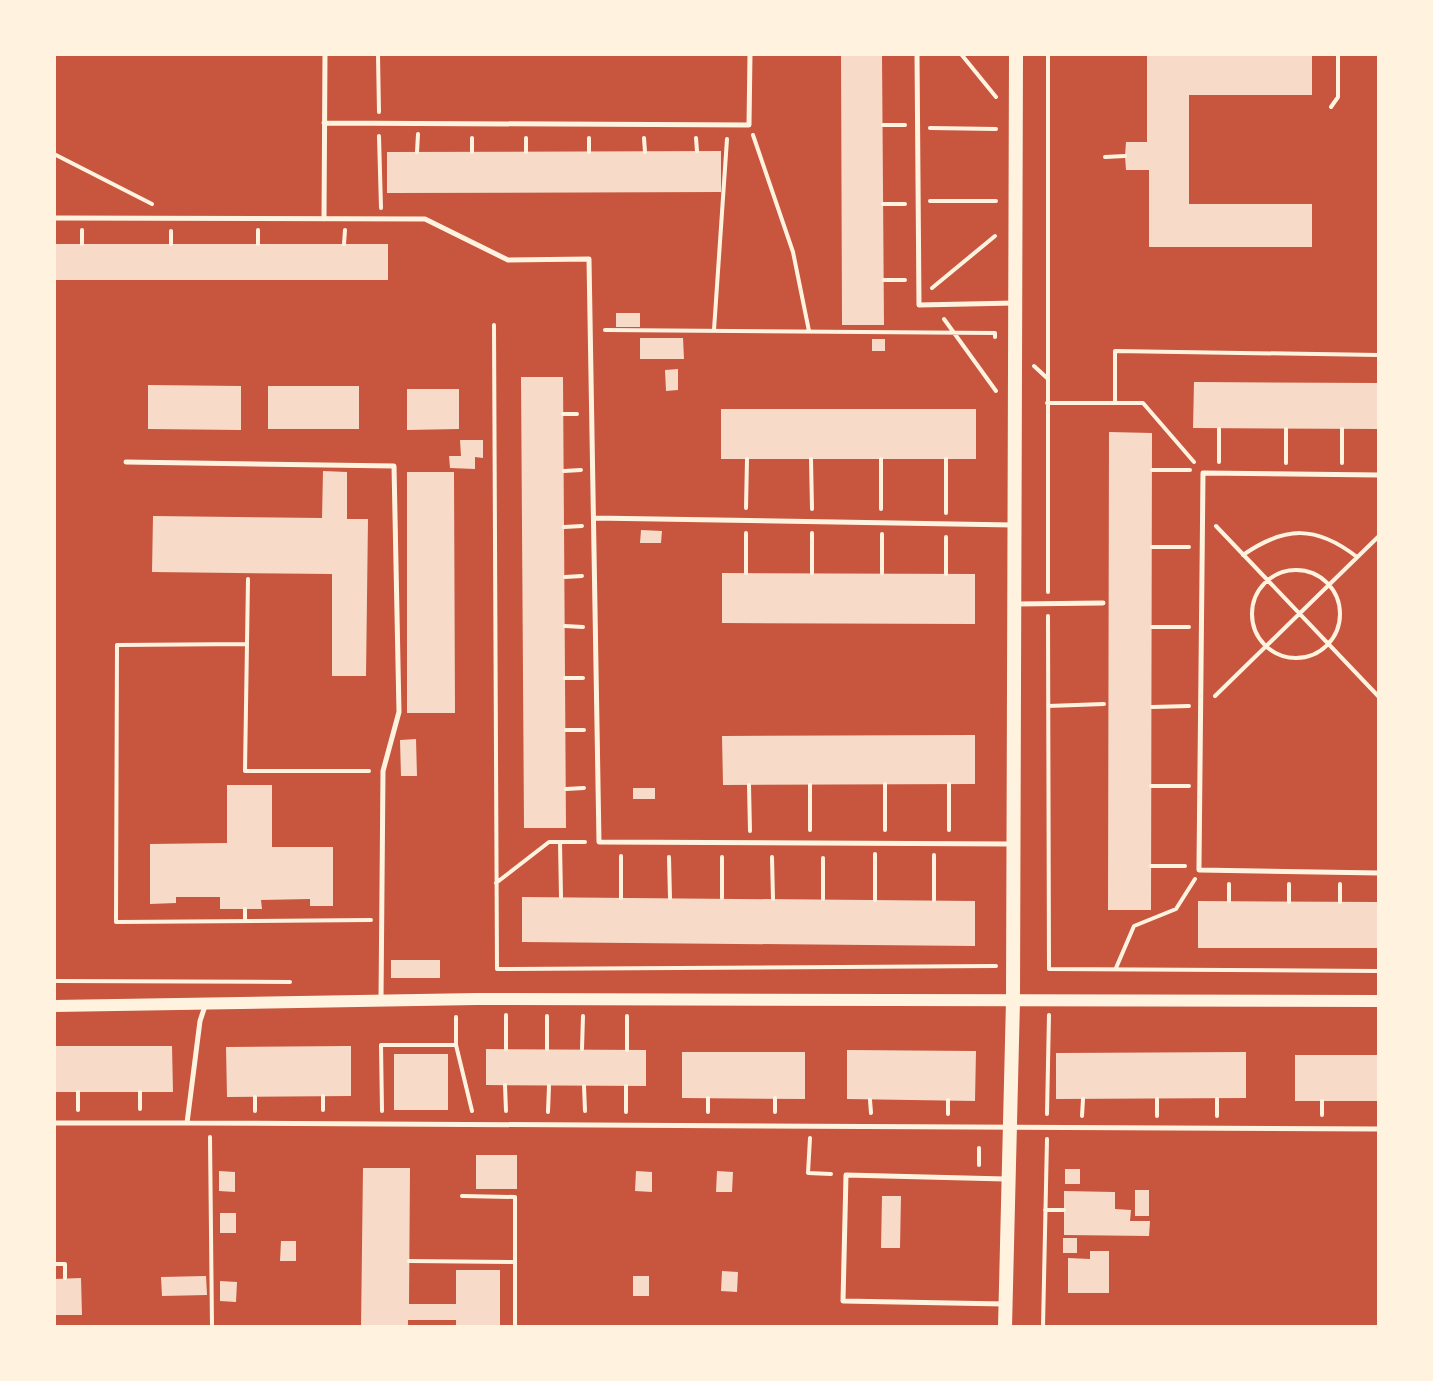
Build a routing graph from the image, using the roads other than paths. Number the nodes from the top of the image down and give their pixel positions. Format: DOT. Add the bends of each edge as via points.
graph roads {
  1 [pos="325,54"];
  2 [pos="750,54"];
  3 [pos="917,54"];
  4 [pos="1016,54"];
  5 [pos="324,123"];
  6 [pos="54,218"];
  7 [pos="324,219"];
  8 [pos="1016,303"];
  9 [pos="126,462"];
  10 [pos="1379,475"];
  11 [pos="594,518"];
  12 [pos="1015,525"];
  13 [pos="1103,603"];
  14 [pos="1014,604"];
  15 [pos="1013,844"];
  16 [pos="1379,873"];
  17 [pos="1013,1001"];
  18 [pos="1379,1001"];
  19 [pos="382,1003"];
  20 [pos="205,1005"];
  21 [pos="54,1006"];
  22 [pos="54,1123"];
  23 [pos="187,1123"];
  24 [pos="1009,1126"];
  25 [pos="1379,1129"];
  26 [pos="1008,1179"];
  27 [pos="1005,1304"];
  28 [pos="1005,1327"];
  1 -- 5 [label="lane"];
  2 -- 5 [label="lane" via="749,125"];
  3 -- 8 [label="lane" via="919,305"];
  4 -- 8 [label="main road"];
  5 -- 7 [label="lane"];
  6 -- 7 [label="lane"];
  7 -- 11 [label="lane" via="425,219 508,260 589,259"];
  8 -- 12 [label="main road"];
  9 -- 19 [label="lane" via="394,466 399,712 383,771"];
  10 -- 16 [label="lane" via="1203,473 1199,868"];
  11 -- 12 [label="lane"];
  11 -- 15 [label="lane" via="599,842"];
  12 -- 14 [label="main road"];
  13 -- 14 [label="lane"];
  14 -- 15 [label="main road"];
  15 -- 17 [label="main road"];
  17 -- 18 [label="street"];
  17 -- 19 [label="street"];
  17 -- 24 [label="main road"];
  19 -- 20 [label="street"];
  20 -- 21 [label="street"];
  20 -- 23 [label="lane"];
  22 -- 23 [label="lane"];
  23 -- 24 [label="lane"];
  24 -- 25 [label="lane"];
  24 -- 26 [label="main road"];
  26 -- 27 [label="main road"];
  26 -- 27 [label="lane" via="846,1175 843,1301"];
  27 -- 28 [label="main road"];
}
